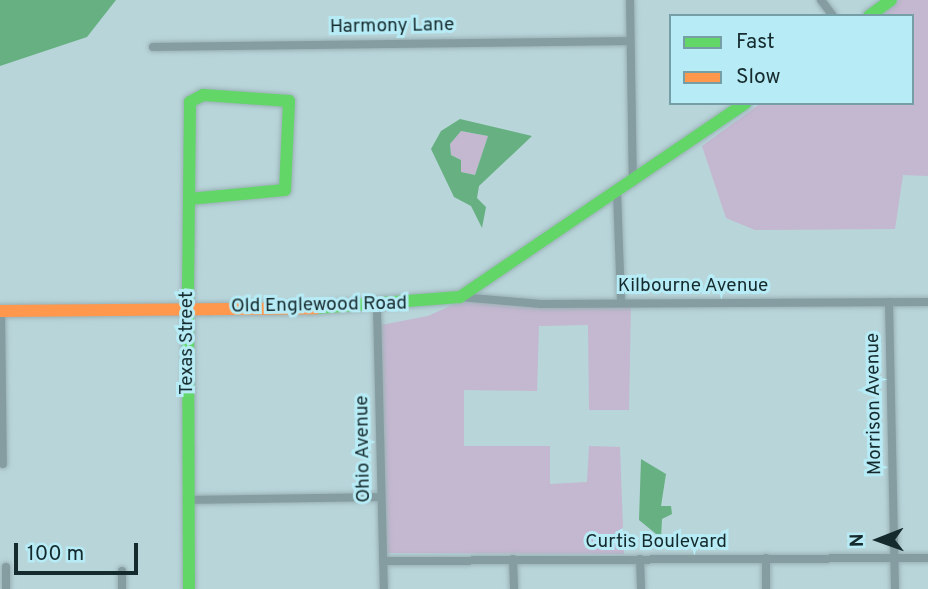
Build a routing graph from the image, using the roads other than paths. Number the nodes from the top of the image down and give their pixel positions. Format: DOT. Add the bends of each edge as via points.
graph roads {
  1 [pos="630,0"];
  2 [pos="891,0"];
  3 [pos="872,14"];
  4 [pos="630,41"];
  5 [pos="153,47"];
  6 [pos="742,105"];
  7 [pos="632,182"];
  8 [pos="617,192"];
  9 [pos="189,199"];
  10 [pos="460,297"];
  11 [pos="621,302"];
  12 [pos="889,302"];
  13 [pos="928,302"];
  14 [pos="188,308"];
  15 [pos="377,308"];
  16 [pos="1,311"];
  17 [pos="3,464"];
  18 [pos="381,497"];
  19 [pos="188,500"];
  20 [pos="766,558"];
  21 [pos="893,558"];
  22 [pos="928,558"];
  23 [pos="513,559"];
  24 [pos="640,559"];
  25 [pos="383,561"];
  26 [pos="6,567"];
  27 [pos="122,571"];
  28 [pos="6,589"];
  29 [pos="122,589"];
  30 [pos="189,589"];
  31 [pos="384,589"];
  32 [pos="514,589"];
  33 [pos="640,589"];
  34 [pos="766,589"];
  35 [pos="895,589"];
  1 -- 4 [label="street"];
  2 -- 3 [label="street"];
  4 -- 5 [label="street, Harmony Lane"];
  4 -- 7 [label="street"];
  6 -- 7 [label="street, Old Englewood Road"];
  7 -- 8 [label="street, Old Englewood Road"];
  8 -- 10 [label="street, Old Englewood Road"];
  8 -- 11 [label="street"];
  9 -- 9 [label="street, Texas Street" via="192,98 289,101 285,190"];
  9 -- 14 [label="street, Texas Street"];
  10 -- 11 [label="street, Kilbourne Avenue" via="479,303"];
  10 -- 15 [label="street, Old Englewood Road"];
  11 -- 12 [label="street, Kilbourne Avenue"];
  12 -- 13 [label="street, Kilbourne Avenue"];
  12 -- 21 [label="street, Morrison Avenue"];
  14 -- 15 [label="street, Old Englewood Road"];
  14 -- 16 [label="street, Old Englewood Road"];
  14 -- 19 [label="street, Texas Street"];
  15 -- 18 [label="street, Ohio Avenue"];
  16 -- 17 [label="street"];
  18 -- 19 [label="street"];
  18 -- 25 [label="street, Ohio Avenue"];
  19 -- 30 [label="street, Texas Street"];
  20 -- 21 [label="street, Curtis Boulevard"];
  20 -- 24 [label="street, Curtis Boulevard"];
  20 -- 34 [label="street"];
  21 -- 22 [label="street, Curtis Boulevard"];
  21 -- 35 [label="street, Morrison Avenue"];
  23 -- 24 [label="street, Curtis Boulevard"];
  23 -- 25 [label="street, Curtis Boulevard"];
  23 -- 32 [label="street"];
  24 -- 33 [label="street"];
  25 -- 31 [label="street, Ohio Avenue"];
  26 -- 28 [label="street"];
  27 -- 29 [label="street"];
}
